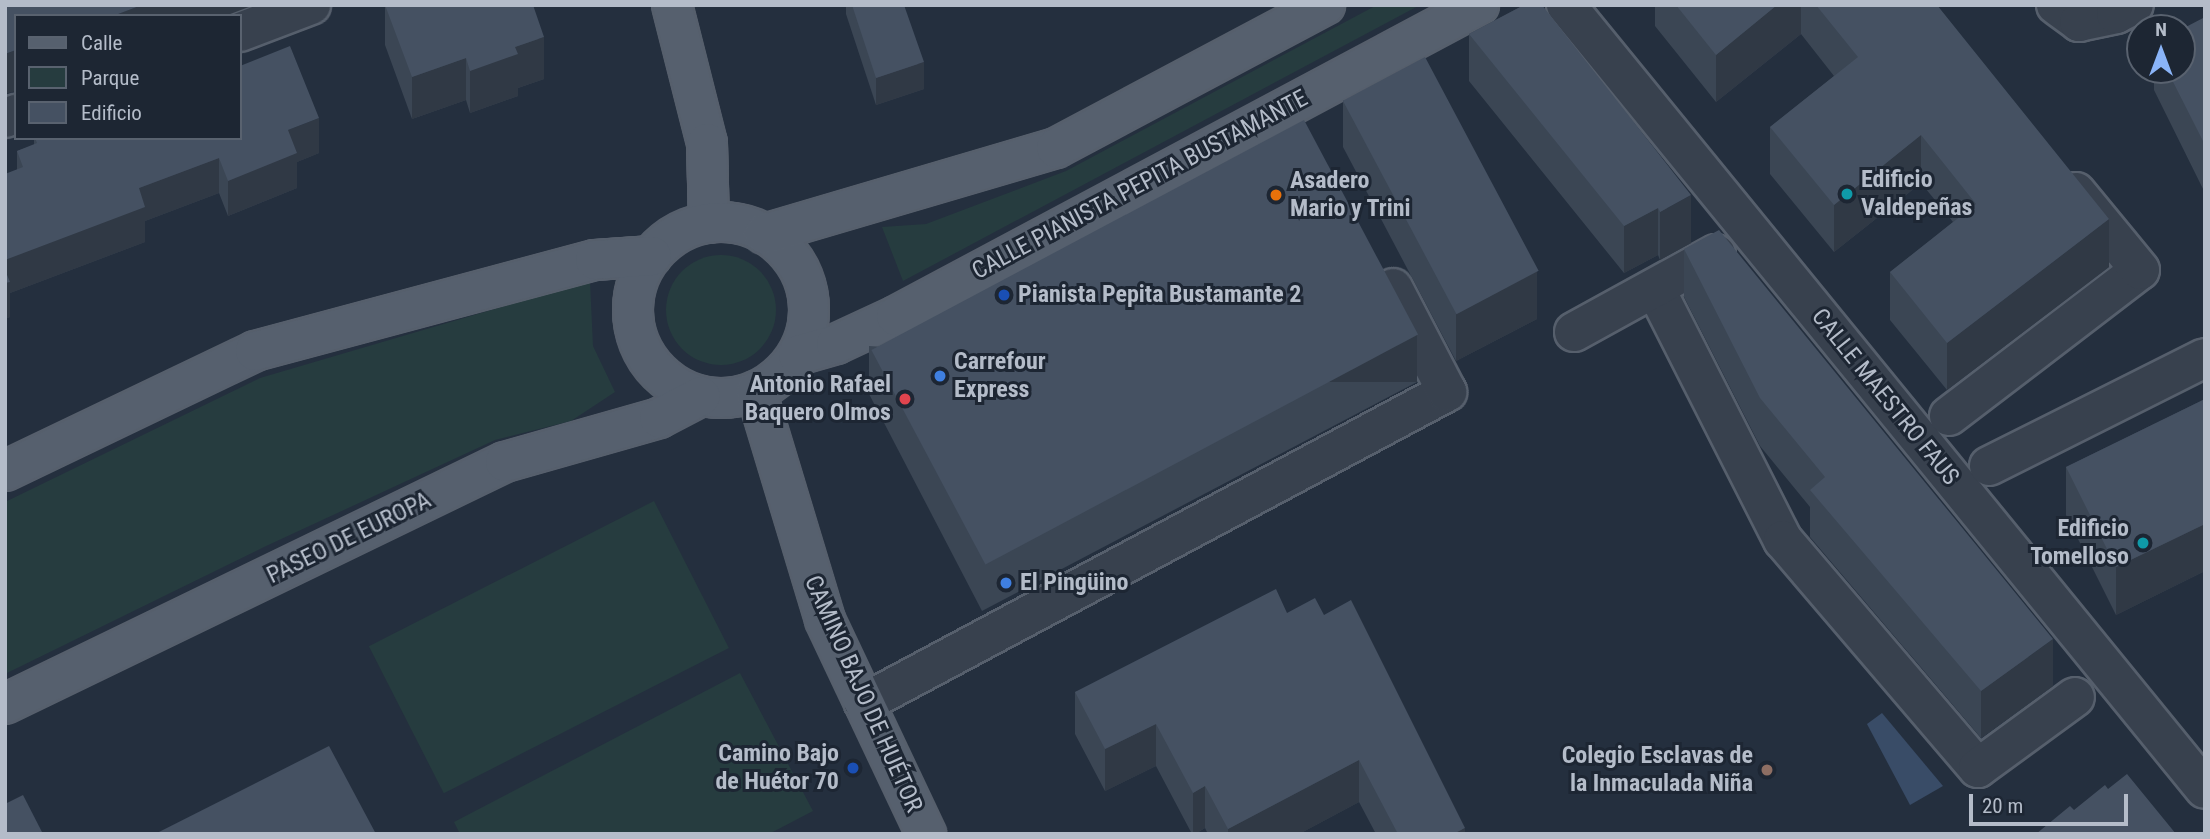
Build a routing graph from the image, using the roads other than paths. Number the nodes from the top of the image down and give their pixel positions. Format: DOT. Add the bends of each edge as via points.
graph roads {
  1 [pos="312,5"];
  2 [pos="672,5"];
  3 [pos="1325,5"];
  4 [pos="1479,5"];
  5 [pos="1566,5"];
  6 [pos="2134,5"];
  7 [pos="2068,13"];
  8 [pos="242,31"];
  9 [pos="1295,103"];
  10 [pos="1313,137"];
  11 [pos="2054,164"];
  12 [pos="709,223"];
  13 [pos="764,233"];
  14 [pos="1716,254"];
  15 [pos="652,256"];
  16 [pos="1377,258"];
  17 [pos="1655,288"];
  18 [pos="1574,332"];
  19 [pos="798,355"];
  20 [pos="2205,358"];
  21 [pos="756,391"];
  22 [pos="701,396"];
  23 [pos="1949,416"];
  24 [pos="1989,466"];
  25 [pos="5,471"];
  26 [pos="2075,696"];
  27 [pos="864,703"];
  28 [pos="5,704"];
  29 [pos="2205,789"];
  30 [pos="926,834"];
  1 -- 8 [label="street"];
  2 -- 12 [label="main road" via="707,143"];
  3 -- 13 [label="main road" via="1056,148"];
  4 -- 9 [label="main road, CALLE PIANISTA PEPITA BUSTAMANTE"];
  5 -- 29 [label="street, CALLE MAESTRO FAUS"];
  6 -- 7 [label="street" via="2116,14"];
  9 -- 10 [label="street"];
  9 -- 19 [label="main road, CALLE PIANISTA PEPITA BUSTAMANTE" via="896,316 836,344"];
  11 -- 23 [label="street" via="2140,270"];
  12 -- 13 [label="main road" via="747,226"];
  12 -- 15 [label="main road" via="668,240"];
  13 -- 19 [label="main road" via="791,256 807,288 809,322"];
  14 -- 17 [label="street"];
  15 -- 22 [label="main road" via="635,291 635,330 652,365 666,379"];
  15 -- 25 [label="main road" via="595,260 255,352"];
  16 -- 27 [label="street" via="1447,392"];
  17 -- 18 [label="street"];
  17 -- 26 [label="street" via="1783,540 1978,768"];
  19 -- 21 [label="main road"];
  20 -- 24 [label="street, CALLE MAESTRO FAUS"];
  21 -- 22 [label="main road" via="729,398"];
  21 -- 27 [label="main road, CAMINO BAJO DE HUÉTOR" via="806,565"];
  22 -- 28 [label="main road, PASEO DE EUROPA" via="659,418 505,462"];
  27 -- 30 [label="main road, CAMINO BAJO DE HUÉTOR"];
}
